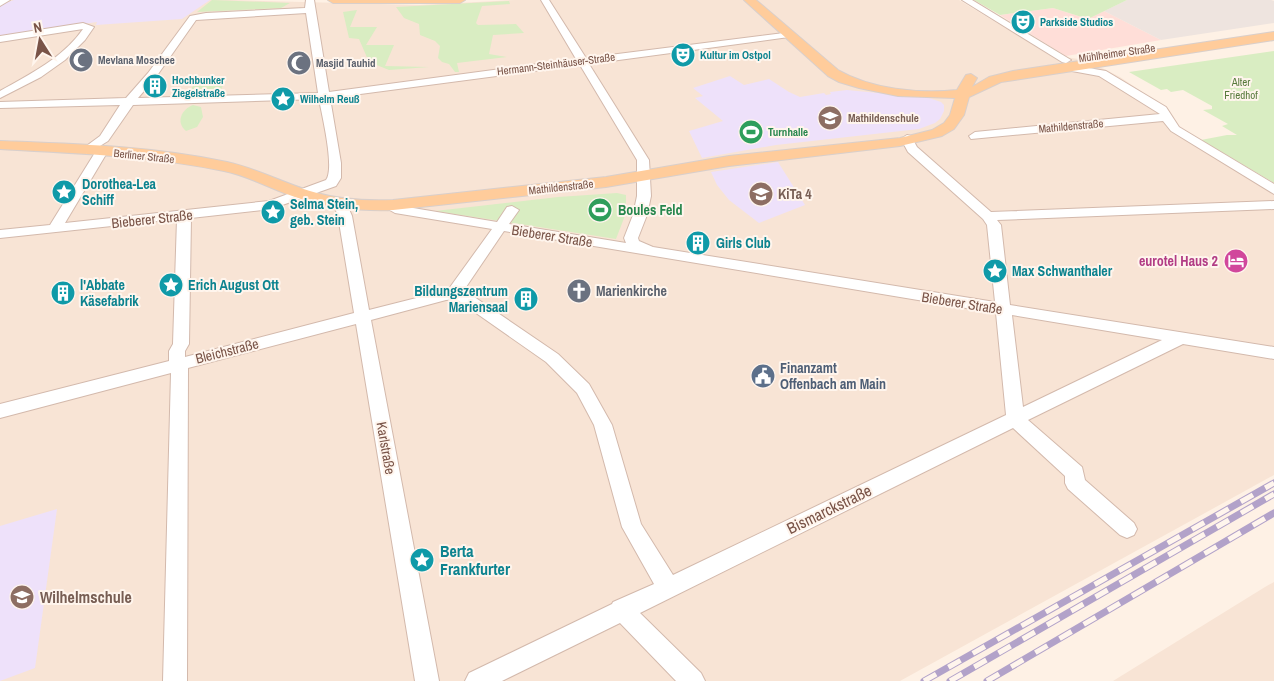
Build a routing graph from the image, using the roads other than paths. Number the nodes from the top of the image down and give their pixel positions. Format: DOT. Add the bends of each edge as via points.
graph roads {
  1 [pos="6,0"];
  2 [pos="333,0"];
  3 [pos="460,0"];
  4 [pos="545,0"];
  5 [pos="749,0"];
  6 [pos="966,0"];
  7 [pos="0,2"];
  8 [pos="310,5"];
  9 [pos="1274,29"];
  10 [pos="789,34"];
  11 [pos="1274,36"];
  12 [pos="0,39"];
  13 [pos="1120,60"];
  14 [pos="582,61"];
  15 [pos="1065,64"];
  16 [pos="1111,77"];
  17 [pos="965,84"];
  18 [pos="876,88"];
  19 [pos="0,95"];
  20 [pos="323,96"];
  21 [pos="129,100"];
  22 [pos="51,103"];
  23 [pos="0,105"];
  24 [pos="1167,117"];
  25 [pos="975,136"];
  26 [pos="907,139"];
  27 [pos="0,145"];
  28 [pos="94,151"];
  29 [pos="643,177"];
  30 [pos="284,187"];
  31 [pos="1274,190"];
  32 [pos="302,194"];
  33 [pos="1274,205"];
  34 [pos="394,207"];
  35 [pos="342,209"];
  36 [pos="512,210"];
  37 [pos="184,215"];
  38 [pos="988,216"];
  39 [pos="54,228"];
  40 [pos="500,228"];
  41 [pos="0,234"];
  42 [pos="650,251"];
  43 [pos="462,296"];
  44 [pos="1005,310"];
  45 [pos="363,316"];
  46 [pos="1181,338"];
  47 [pos="1274,353"];
  48 [pos="180,363"];
  49 [pos="0,411"];
  50 [pos="1015,419"];
  51 [pos="1127,529"];
  52 [pos="668,587"];
  53 [pos="622,610"];
  54 [pos="175,681"];
  55 [pos="427,681"];
  56 [pos="477,681"];
  57 [pos="693,681"];
  1 -- 7 [label="street"];
  2 -- 3 [label="main road"];
  4 -- 14 [label="street"];
  5 -- 10 [label="main road"];
  6 -- 15 [label="street"];
  8 -- 20 [label="street"];
  8 -- 21 [label="street" via="200,16 190,21 152,75"];
  9 -- 15 [label="main road, Mühlheimer Straße"];
  10 -- 14 [label="street, Hermann-Steinhäuser-Straße"];
  10 -- 18 [label="main road" via="839,77"];
  11 -- 13 [label="main road, Mühlheimer Straße"];
  12 -- 19 [label="street" via="89,26 74,47 41,72"];
  13 -- 15 [label="main road, Mühlheimer Straße"];
  13 -- 16 [label="street" via="1104,66"];
  14 -- 20 [label="street, Hermann-Steinhäuser-Straße"];
  14 -- 29 [label="street" via="643,160"];
  15 -- 16 [label="street"];
  15 -- 17 [label="main road, Mühlheimer Straße" via="1000,78 976,90"];
  16 -- 24 [label="street" via="1162,109"];
  17 -- 18 [label="main road"];
  17 -- 18 [label="main road" via="931,94"];
  17 -- 26 [label="main road, Mathildenstraße" via="958,115 949,126 937,133"];
  20 -- 21 [label="street, Hermann-Steinhäuser-Straße"];
  20 -- 32 [label="street" via="335,175 326,186"];
  21 -- 22 [label="street, Hermann-Steinhäuser-Straße"];
  21 -- 28 [label="street"];
  22 -- 23 [label="street"];
  24 -- 25 [label="street, Mathildenstraße"];
  24 -- 31 [label="street" via="1175,129"];
  26 -- 29 [label="main road, Mathildenstraße" via="729,160"];
  26 -- 38 [label="street" via="912,149"];
  27 -- 28 [label="main road, Berliner Straße"];
  28 -- 30 [label="main road, Berliner Straße" via="211,164 242,171"];
  28 -- 39 [label="street"];
  29 -- 34 [label="main road, Mathildenstraße"];
  29 -- 42 [label="street, Bieberer Straße" via="642,206 631,241"];
  30 -- 32 [label="main road, Bieberer Straße"];
  32 -- 35 [label="main road, Bieberer Straße"];
  32 -- 37 [label="street, Bieberer Straße" via="271,205"];
  33 -- 38 [label="street"];
  34 -- 35 [label="main road, Bieberer Straße"];
  34 -- 40 [label="street, Bieberer Straße"];
  35 -- 45 [label="street, Karlstraße"];
  36 -- 40 [label="street"];
  37 -- 39 [label="street, Bieberer Straße"];
  37 -- 48 [label="street" via="182,344 177,352"];
  38 -- 44 [label="street" via="994,225"];
  39 -- 41 [label="street, Bieberer Straße"];
  40 -- 42 [label="street, Bieberer Straße"];
  40 -- 43 [label="street"];
  42 -- 44 [label="street, Bieberer Straße"];
  43 -- 45 [label="street, Bleichstraße"];
  43 -- 52 [label="street" via="552,358 583,390 603,425 632,527"];
  44 -- 46 [label="street, Bieberer Straße"];
  44 -- 50 [label="street"];
  45 -- 48 [label="street, Bleichstraße"];
  45 -- 55 [label="street, Karlstraße"];
  46 -- 47 [label="street, Bieberer Straße"];
  46 -- 50 [label="street, Bismarckstraße"];
  48 -- 49 [label="street, Bleichstraße"];
  48 -- 54 [label="street"];
  50 -- 51 [label="street" via="1074,473 1075,483"];
  50 -- 52 [label="street, Bismarckstraße"];
  52 -- 53 [label="street, Bismarckstraße"];
  53 -- 56 [label="street, Bismarckstraße"];
  53 -- 57 [label="street"];
}
